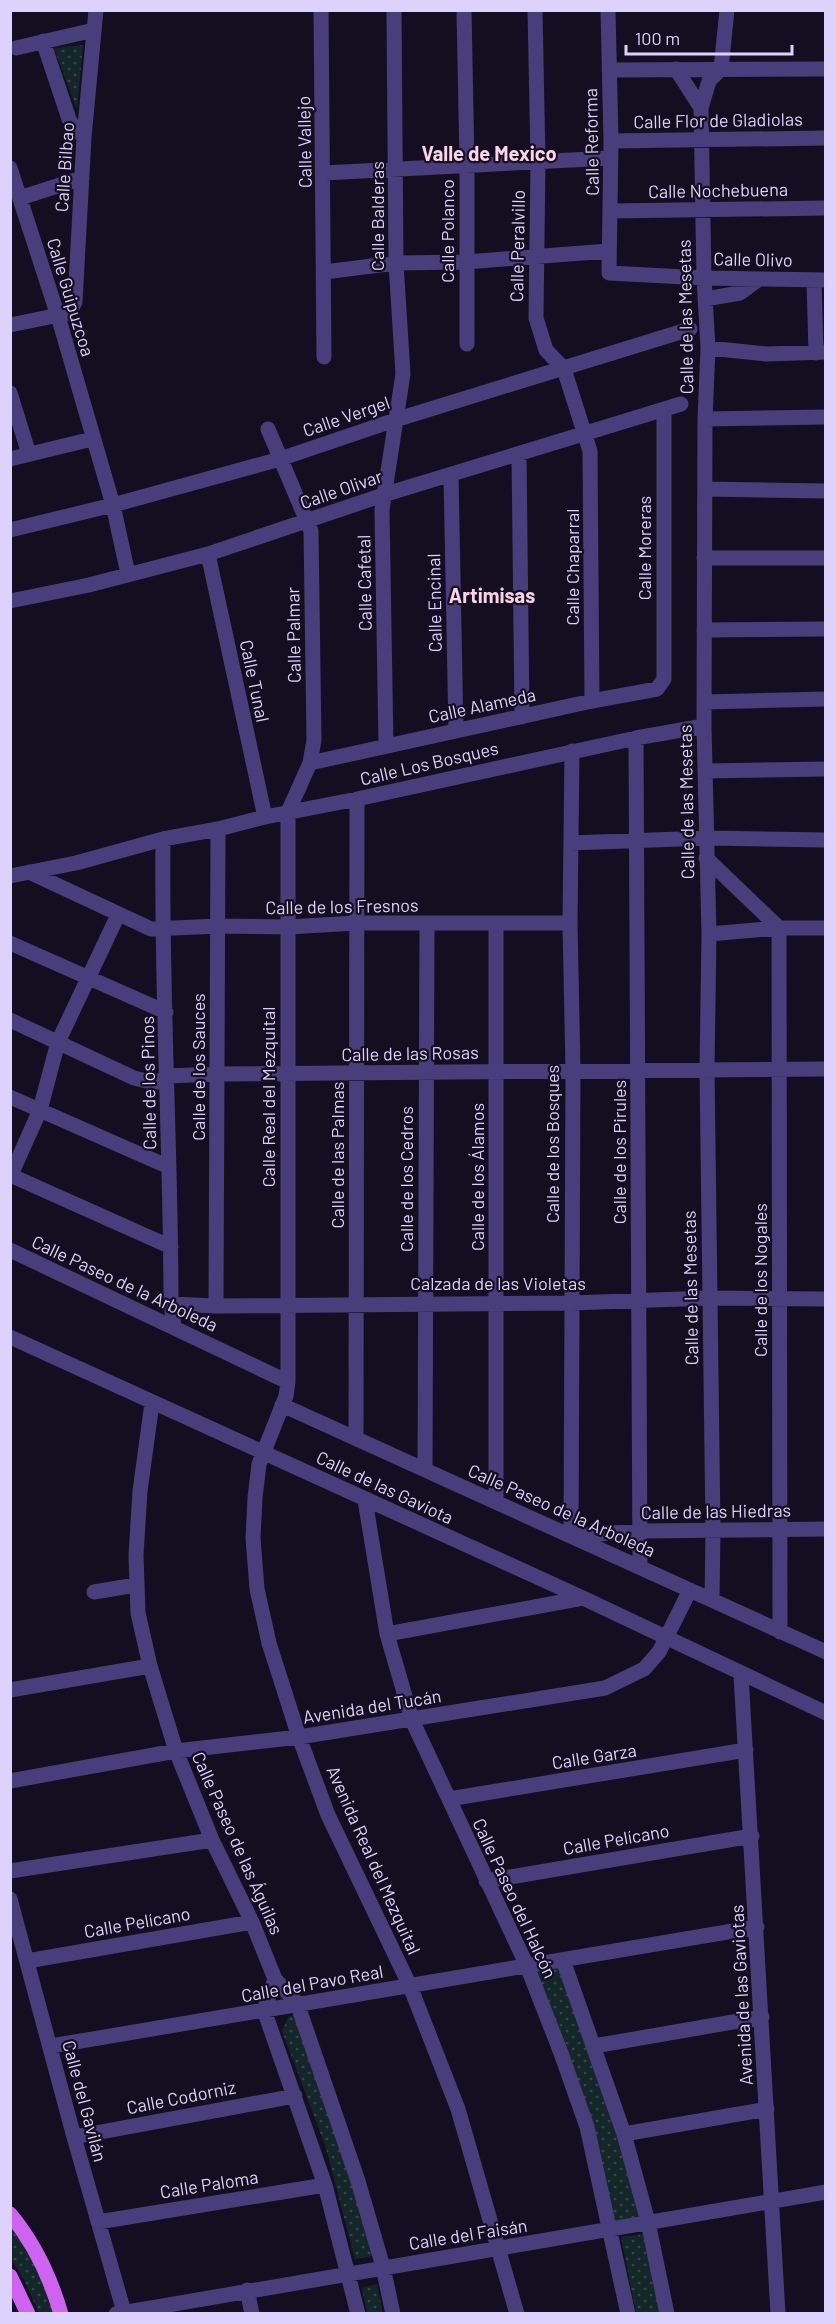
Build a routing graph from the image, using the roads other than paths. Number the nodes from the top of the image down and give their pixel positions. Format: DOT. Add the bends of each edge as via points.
graph roads {
  1 [pos="96,10"];
  2 [pos="321,10"];
  3 [pos="394,10"];
  4 [pos="464,10"];
  5 [pos="535,10"];
  6 [pos="608,10"];
  7 [pos="727,10"];
  8 [pos="94,30"];
  9 [pos="43,41"];
  10 [pos="16,48"];
  11 [pos="676,69"];
  12 [pos="721,69"];
  13 [pos="825,69"];
  14 [pos="609,70"];
  15 [pos="701,108"];
  16 [pos="84,137"];
  17 [pos="702,138"];
  18 [pos="825,138"];
  19 [pos="611,141"];
  20 [pos="610,158"];
  21 [pos="538,161"];
  22 [pos="467,164"];
  23 [pos="10,168"];
  24 [pos="396,170"];
  25 [pos="324,173"];
  26 [pos="82,178"];
  27 [pos="20,198"];
  28 [pos="825,208"];
  29 [pos="702,210"];
  30 [pos="611,211"];
  31 [pos="608,251"];
  32 [pos="538,255"];
  33 [pos="466,262"];
  34 [pos="396,263"];
  35 [pos="324,272"];
  36 [pos="609,273"];
  37 [pos="704,278"];
  38 [pos="759,279"];
  39 [pos="820,280"];
  40 [pos="705,299"];
  41 [pos="58,316"];
  42 [pos="10,325"];
  43 [pos="690,328"];
  44 [pos="467,344"];
  45 [pos="708,348"];
  46 [pos="821,353"];
  47 [pos="324,357"];
  48 [pos="564,369"];
  49 [pos="11,393"];
  50 [pos="681,404"];
  51 [pos="664,410"];
  52 [pos="825,417"];
  53 [pos="705,419"];
  54 [pos="395,420"];
  55 [pos="268,429"];
  56 [pos="585,434"];
  57 [pos="92,439"];
  58 [pos="29,454"];
  59 [pos="519,454"];
  60 [pos="10,459"];
  61 [pos="280,459"];
  62 [pos="451,475"];
  63 [pos="705,489"];
  64 [pos="825,491"];
  65 [pos="383,495"];
  66 [pos="113,505"];
  67 [pos="308,521"];
  68 [pos="10,530"];
  69 [pos="208,554"];
  70 [pos="704,558"];
  71 [pos="825,558"];
  72 [pos="128,574"];
  73 [pos="10,601"];
  74 [pos="825,629"];
  75 [pos="704,630"];
  76 [pos="662,685"];
  77 [pos="825,699"];
  78 [pos="592,701"];
  79 [pos="705,702"];
  80 [pos="522,717"];
  81 [pos="704,726"];
  82 [pos="456,731"];
  83 [pos="636,738"];
  84 [pos="386,746"];
  85 [pos="573,752"];
  86 [pos="310,763"];
  87 [pos="825,769"];
  88 [pos="705,771"];
  89 [pos="357,799"];
  90 [pos="288,812"];
  91 [pos="265,817"];
  92 [pos="218,829"];
  93 [pos="706,838"];
  94 [pos="163,839"];
  95 [pos="825,840"];
  96 [pos="636,842"];
  97 [pos="571,843"];
  98 [pos="706,858"];
  99 [pos="30,872"];
  100 [pos="10,876"];
  101 [pos="118,915"];
  102 [pos="356,923"];
  103 [pos="570,923"];
  104 [pos="427,924"];
  105 [pos="496,924"];
  106 [pos="219,926"];
  107 [pos="288,927"];
  108 [pos="779,928"];
  109 [pos="825,928"];
  110 [pos="162,930"];
  111 [pos="709,934"];
  112 [pos="10,943"];
  113 [pos="90,979"];
  114 [pos="166,1012"];
  115 [pos="10,1020"];
  116 [pos="58,1042"];
  117 [pos="707,1069"];
  118 [pos="780,1069"];
  119 [pos="825,1069"];
  120 [pos="573,1070"];
  121 [pos="638,1070"];
  122 [pos="497,1071"];
  123 [pos="425,1072"];
  124 [pos="217,1074"];
  125 [pos="288,1074"];
  126 [pos="356,1074"];
  127 [pos="167,1076"];
  128 [pos="10,1097"];
  129 [pos="40,1110"];
  130 [pos="169,1167"];
  131 [pos="11,1176"];
  132 [pos="171,1247"];
  133 [pos="10,1250"];
  134 [pos="709,1298"];
  135 [pos="780,1299"];
  136 [pos="825,1299"];
  137 [pos="638,1300"];
  138 [pos="426,1303"];
  139 [pos="497,1303"];
  140 [pos="571,1303"];
  141 [pos="171,1304"];
  142 [pos="287,1304"];
  143 [pos="357,1304"];
  144 [pos="216,1306"];
  145 [pos="174,1326"];
  146 [pos="10,1337"];
  147 [pos="288,1382"];
  148 [pos="152,1403"];
  149 [pos="282,1405"];
  150 [pos="356,1438"];
  151 [pos="263,1452"];
  152 [pos="425,1470"];
  153 [pos="365,1500"];
  154 [pos="496,1501"];
  155 [pos="713,1528"];
  156 [pos="780,1529"];
  157 [pos="825,1529"];
  158 [pos="640,1530"];
  159 [pos="571,1536"];
  160 [pos="640,1567"];
  161 [pos="136,1585"];
  162 [pos="690,1590"];
  163 [pos="94,1592"];
  164 [pos="584,1598"];
  165 [pos="712,1600"];
  166 [pos="780,1632"];
  167 [pos="387,1634"];
  168 [pos="667,1639"];
  169 [pos="825,1652"];
  170 [pos="150,1666"];
  171 [pos="741,1675"];
  172 [pos="10,1690"];
  173 [pos="825,1713"];
  174 [pos="412,1720"];
  175 [pos="299,1737"];
  176 [pos="746,1750"];
  177 [pos="176,1751"];
  178 [pos="10,1781"];
  179 [pos="449,1799"];
  180 [pos="752,1836"];
  181 [pos="212,1840"];
  182 [pos="10,1871"];
  183 [pos="486,1881"];
  184 [pos="10,1899"];
  185 [pos="252,1922"];
  186 [pos="757,1927"];
  187 [pos="563,1959"];
  188 [pos="27,1961"];
  189 [pos="527,1966"];
  190 [pos="275,1979"];
  191 [pos="410,1986"];
  192 [pos="297,2003"];
  193 [pos="264,2010"];
  194 [pos="762,2017"];
  195 [pos="51,2046"];
  196 [pos="594,2046"];
  197 [pos="295,2096"];
  198 [pos="767,2109"];
  199 [pos="624,2134"];
  200 [pos="74,2137"];
  201 [pos="325,2185"];
  202 [pos="825,2192"];
  203 [pos="772,2201"];
  204 [pos="10,2214"];
  205 [pos="98,2222"];
  206 [pos="648,2222"];
  207 [pos="10,2223"];
  208 [pos="611,2229"];
  209 [pos="24,2231"];
  210 [pos="499,2249"];
  211 [pos="383,2267"];
  212 [pos="349,2273"];
  213 [pos="10,2276"];
  214 [pos="247,2290"];
  215 [pos="28,2313"];
  216 [pos="61,2313"];
  217 [pos="120,2313"];
  218 [pos="252,2313"];
  219 [pos="358,2313"];
  220 [pos="393,2313"];
  221 [pos="517,2313"];
  222 [pos="628,2313"];
  223 [pos="667,2313"];
  224 [pos="777,2313"];
  1 -- 8 [label="street, Calle Bilbao"];
  2 -- 25 [label="street, Calle Vallejo"];
  3 -- 24 [label="street, Calle Balderas"];
  4 -- 22 [label="street, Calle Polanco"];
  5 -- 21 [label="street, Calle Peralvillo"];
  6 -- 14 [label="street, Calle Reforma"];
  7 -- 12 [label="street, Calle de las Mesetas"];
  8 -- 9 [label="street"];
  8 -- 16 [label="street, Calle Bilbao"];
  9 -- 10 [label="street"];
  9 -- 16 [label="street" via="69,119"];
  11 -- 12 [label="street"];
  11 -- 14 [label="street"];
  11 -- 15 [label="street"];
  12 -- 13 [label="street"];
  12 -- 15 [label="street, Calle de las Mesetas" via="709,81"];
  14 -- 19 [label="street, Calle Reforma"];
  15 -- 17 [label="street, Calle de las Mesetas"];
  16 -- 26 [label="street, Calle Bilbao"];
  17 -- 18 [label="street, Calle Flor de Gladiolas"];
  17 -- 19 [label="street, Calle Flor de Gladiolas"];
  17 -- 29 [label="street, Calle de las Mesetas"];
  19 -- 20 [label="street, Calle Reforma"];
  20 -- 21 [label="street"];
  20 -- 30 [label="street, Calle Reforma"];
  21 -- 22 [label="street"];
  21 -- 32 [label="street, Calle Peralvillo"];
  22 -- 24 [label="street"];
  22 -- 33 [label="street, Calle Polanco"];
  23 -- 27 [label="street, Calle Guipuzcoa"];
  24 -- 25 [label="street"];
  24 -- 34 [label="street, Calle Balderas"];
  25 -- 35 [label="street, Calle Vallejo"];
  26 -- 27 [label="street"];
  26 -- 41 [label="street, Calle Bilbao" via="75,302 69,313"];
  27 -- 41 [label="street, Calle Guipuzcoa"];
  28 -- 29 [label="street, Calle Nochebuena"];
  29 -- 30 [label="street, Calle Nochebuena"];
  29 -- 37 [label="street, Calle de las Mesetas"];
  30 -- 31 [label="street, Calle Reforma"];
  31 -- 32 [label="street"];
  31 -- 36 [label="street, Calle Reforma"];
  32 -- 33 [label="street"];
  32 -- 48 [label="street, Calle Peralvillo" via="537,324 546,350"];
  33 -- 34 [label="street"];
  33 -- 44 [label="street, Calle Polanco"];
  34 -- 35 [label="street"];
  34 -- 54 [label="street, Calle Balderas" via="403,374"];
  35 -- 47 [label="street, Calle Vallejo"];
  36 -- 37 [label="street, Calle Olivo"];
  37 -- 38 [label="street, Calle Olivo"];
  37 -- 40 [label="street, Calle de las Mesetas"];
  38 -- 39 [label="street, Calle Olivo"];
  38 -- 40 [label="street" via="740,293"];
  39 -- 46 [label="street"];
  40 -- 45 [label="street, Calle de las Mesetas"];
  41 -- 42 [label="street"];
  41 -- 57 [label="street, Calle Guipuzcoa"];
  43 -- 48 [label="street, Calle Vergel"];
  45 -- 46 [label="street" via="766,354"];
  45 -- 53 [label="street, Calle de las Mesetas"];
  48 -- 54 [label="street, Calle Vergel"];
  48 -- 56 [label="street, Calle Peralvillo"];
  49 -- 58 [label="street"];
  50 -- 51 [label="street, Calle Olivar"];
  51 -- 56 [label="street, Calle Olivar"];
  51 -- 76 [label="street, Calle Moreras"];
  52 -- 53 [label="street"];
  53 -- 63 [label="street, Calle de las Mesetas"];
  54 -- 61 [label="street, Calle Vergel"];
  54 -- 65 [label="street, Calle Cafetal"];
  55 -- 61 [label="street, Calle Palmar"];
  56 -- 59 [label="street, Calle Olivar"];
  56 -- 78 [label="street, Calle Chaparral" via="591,462"];
  57 -- 58 [label="street"];
  57 -- 66 [label="street, Calle Guipuzcoa"];
  58 -- 60 [label="street"];
  59 -- 62 [label="street, Calle Olivar"];
  59 -- 80 [label="street"];
  61 -- 66 [label="street, Calle Vergel"];
  61 -- 67 [label="street, Calle Palmar"];
  62 -- 65 [label="street, Calle Olivar"];
  62 -- 82 [label="street, Calle Encinal"];
  63 -- 64 [label="street"];
  63 -- 70 [label="street, Calle de las Mesetas"];
  65 -- 67 [label="street, Calle Olivar"];
  65 -- 84 [label="street, Calle Cafetal"];
  66 -- 68 [label="street, Calle Vergel"];
  66 -- 72 [label="street, Calle Guipuzcoa"];
  67 -- 69 [label="street, Calle Olivar"];
  67 -- 86 [label="street, Calle Palmar" via="314,729"];
  69 -- 72 [label="street, Calle Olivar"];
  69 -- 91 [label="street, Calle Tunal"];
  70 -- 71 [label="street"];
  70 -- 75 [label="street, Calle de las Mesetas"];
  72 -- 73 [label="street, Calle Olivar"];
  74 -- 75 [label="street"];
  75 -- 79 [label="street, Calle de las Mesetas"];
  76 -- 78 [label="street, Calle Alameda"];
  77 -- 79 [label="street"];
  78 -- 80 [label="street, Calle Alameda"];
  79 -- 81 [label="street, Calle de las Mesetas"];
  80 -- 82 [label="street, Calle Alameda"];
  81 -- 83 [label="street, Calle Los Bosques"];
  81 -- 88 [label="street, Calle de las Mesetas"];
  82 -- 84 [label="street, Calle Alameda"];
  83 -- 85 [label="street, Calle Los Bosques"];
  83 -- 96 [label="street, Calle de los Pirules"];
  84 -- 86 [label="street, Calle Alameda"];
  85 -- 89 [label="street, Calle Los Bosques"];
  85 -- 97 [label="street, Calle de los Bosques"];
  86 -- 90 [label="street, Calle Palmar"];
  87 -- 88 [label="street"];
  88 -- 93 [label="street, Calle de las Mesetas"];
  89 -- 90 [label="street, Calle Los Bosques"];
  89 -- 102 [label="street, Calle de las Palmas"];
  90 -- 91 [label="street, Calle Los Bosques"];
  90 -- 107 [label="street, Calle Real del Mezquital"];
  91 -- 92 [label="street, Calle Los Bosques"];
  92 -- 94 [label="street, Calle Los Bosques"];
  92 -- 106 [label="street, Calle de los Sauces"];
  93 -- 95 [label="street"];
  93 -- 96 [label="street"];
  93 -- 98 [label="street, Calle de las Mesetas"];
  94 -- 99 [label="street, Calle Los Bosques"];
  94 -- 110 [label="street, Calle de los Pinos"];
  96 -- 97 [label="street"];
  96 -- 121 [label="street, Calle de los Pirules"];
  97 -- 103 [label="street, Calle de los Bosques"];
  98 -- 108 [label="street"];
  98 -- 111 [label="street, Calle de las Mesetas"];
  99 -- 100 [label="street, Calle Los Bosques"];
  99 -- 101 [label="street, Calle de los Fresnos"];
  101 -- 110 [label="street, Calle de los Fresnos" via="151,930"];
  101 -- 113 [label="street"];
  102 -- 104 [label="street, Calle de los Fresnos"];
  102 -- 107 [label="street, Calle de los Fresnos"];
  102 -- 126 [label="street, Calle de las Palmas"];
  103 -- 105 [label="street, Calle de los Fresnos"];
  103 -- 120 [label="street, Calle de los Bosques"];
  104 -- 105 [label="street, Calle de los Fresnos"];
  104 -- 123 [label="street, Calle de los Cedros"];
  105 -- 122 [label="street, Calle de los Álamos"];
  106 -- 107 [label="street, Calle de los Fresnos"];
  106 -- 110 [label="street, Calle de los Fresnos"];
  106 -- 124 [label="street, Calle de los Sauces"];
  107 -- 125 [label="street, Calle Real del Mezquital"];
  108 -- 109 [label="street"];
  108 -- 111 [label="street"];
  108 -- 118 [label="street, Calle de los Nogales"];
  110 -- 114 [label="street, Calle de los Pinos"];
  111 -- 117 [label="street, Calle de las Mesetas"];
  112 -- 113 [label="street"];
  113 -- 114 [label="street"];
  113 -- 116 [label="street"];
  114 -- 127 [label="street, Calle de los Pinos"];
  115 -- 116 [label="street, Calle de las Rosas"];
  116 -- 127 [label="street, Calle de las Rosas" via="143,1081 158,1082"];
  116 -- 129 [label="street"];
  117 -- 118 [label="street, Calle de las Rosas"];
  117 -- 121 [label="street, Calle de las Rosas"];
  117 -- 134 [label="street, Calle de las Mesetas"];
  118 -- 119 [label="street, Calle de las Rosas"];
  118 -- 135 [label="street, Calle de los Nogales"];
  120 -- 121 [label="street, Calle de las Rosas"];
  120 -- 122 [label="street, Calle de las Rosas"];
  120 -- 140 [label="street, Calle de los Bosques"];
  121 -- 137 [label="street, Calle de los Pirules"];
  122 -- 123 [label="street, Calle de las Rosas"];
  122 -- 139 [label="street, Calle de los Álamos"];
  123 -- 126 [label="street, Calle de las Rosas"];
  123 -- 138 [label="street, Calle de los Cedros"];
  124 -- 125 [label="street, Calle de las Rosas"];
  124 -- 127 [label="street, Calle de las Rosas"];
  124 -- 144 [label="street, Calle de los Sauces"];
  125 -- 126 [label="street, Calle de las Rosas"];
  125 -- 142 [label="street, Calle Real del Mezquital"];
  126 -- 143 [label="street, Calle de las Palmas"];
  127 -- 130 [label="street, Calle de los Pinos"];
  128 -- 129 [label="street"];
  129 -- 130 [label="street"];
  129 -- 131 [label="street"];
  130 -- 132 [label="street, Calle de los Pinos"];
  131 -- 132 [label="street"];
  132 -- 141 [label="street, Calle de los Pinos"];
  133 -- 145 [label="street, Calle Paseo de la Arboleda"];
  134 -- 135 [label="street, Calzada de las Violetas"];
  134 -- 137 [label="street, Calzada de las Violetas"];
  134 -- 155 [label="street, Calle de las Mesetas"];
  135 -- 136 [label="street, Calzada de las Violetas"];
  135 -- 156 [label="street, Calle de los Nogales"];
  137 -- 140 [label="street, Calzada de las Violetas"];
  137 -- 158 [label="street, Calle de los Pirules"];
  138 -- 139 [label="street, Calzada de las Violetas"];
  138 -- 143 [label="street, Calzada de las Violetas"];
  138 -- 152 [label="street, Calle de los Cedros"];
  139 -- 140 [label="street, Calzada de las Violetas"];
  139 -- 154 [label="street, Calle de los Álamos"];
  140 -- 159 [label="street, Calle de los Bosques"];
  141 -- 144 [label="street, Calzada de las Violetas"];
  141 -- 145 [label="street, Calle de los Pinos"];
  142 -- 143 [label="street, Calzada de las Violetas"];
  142 -- 144 [label="street, Calzada de las Violetas"];
  142 -- 147 [label="street, Calle Real del Mezquital"];
  143 -- 150 [label="street, Calle de las Palmas"];
  145 -- 147 [label="street, Calle Paseo de la Arboleda"];
  146 -- 148 [label="street, Calle de las Gaviota"];
  147 -- 149 [label="street, Avenida Real del Mezquital"];
  148 -- 151 [label="street, Calle de las Gaviota"];
  148 -- 161 [label="street, Calle Paseo de las Águilas" via="140,1491"];
  149 -- 150 [label="street, Calle Paseo de la Arboleda"];
  149 -- 151 [label="street, Avenida Real del Mezquital"];
  150 -- 152 [label="street, Calle Paseo de la Arboleda"];
  151 -- 153 [label="street, Calle de las Gaviota"];
  151 -- 175 [label="street, Avenida Real del Mezquital" via="254,1520 257,1588 269,1643"];
  152 -- 154 [label="street, Calle Paseo de la Arboleda"];
  153 -- 164 [label="street, Calle de las Gaviota"];
  153 -- 167 [label="street, Calle Paseo del Halcón"];
  154 -- 159 [label="street, Calle Paseo de la Arboleda"];
  155 -- 156 [label="street, Calle de las Hiedras"];
  155 -- 158 [label="street, Calle de las Hiedras"];
  155 -- 165 [label="street, Calle de las Mesetas"];
  156 -- 157 [label="street, Calle de las Hiedras"];
  156 -- 166 [label="street, Calle de los Nogales"];
  158 -- 159 [label="street, Calle de las Hiedras"];
  158 -- 160 [label="street, Calle de los Pirules"];
  159 -- 160 [label="street, Calle Paseo de la Arboleda"];
  160 -- 162 [label="street, Calle Paseo de la Arboleda"];
  161 -- 163 [label="street"];
  161 -- 170 [label="street, Calle Paseo de las Águilas"];
  162 -- 165 [label="street, Calle Paseo de la Arboleda"];
  162 -- 168 [label="street, Avenida del Tucán"];
  164 -- 167 [label="street"];
  164 -- 168 [label="street, Calle de las Gaviota"];
  165 -- 166 [label="street, Calle Paseo de la Arboleda"];
  166 -- 169 [label="street, Calle Paseo de la Arboleda"];
  167 -- 174 [label="street, Calle Paseo del Halcón"];
  168 -- 171 [label="street, Calle de las Gaviota"];
  168 -- 174 [label="street, Avenida del Tucán" via="644,1669 604,1688"];
  170 -- 172 [label="street"];
  170 -- 177 [label="street, Calle Paseo de las Águilas"];
  171 -- 173 [label="street, Calle de las Gaviota"];
  171 -- 176 [label="street, Avenida de las Gaviotas"];
  174 -- 175 [label="street, Avenida del Tucán"];
  174 -- 179 [label="street, Calle Paseo del Halcón"];
  175 -- 177 [label="street, Avenida del Tucán"];
  175 -- 191 [label="street, Avenida Real del Mezquital" via="328,1815"];
  176 -- 179 [label="street, Calle Garza"];
  176 -- 180 [label="street, Avenida de las Gaviotas"];
  177 -- 178 [label="street, Avenida del Tucán"];
  177 -- 181 [label="street, Calle Paseo de las Águilas"];
  179 -- 183 [label="street, Calle Paseo del Halcón"];
  180 -- 183 [label="street, Calle Pelícano"];
  180 -- 186 [label="street, Avenida de las Gaviotas"];
  181 -- 182 [label="street"];
  181 -- 185 [label="street, Calle Paseo de las Águilas"];
  183 -- 189 [label="street, Calle Paseo del Halcón"];
  184 -- 188 [label="street, Calle del Gavilán"];
  185 -- 188 [label="street, Calle Pelícano"];
  185 -- 190 [label="street, Calle Paseo de las Águilas"];
  186 -- 187 [label="street, Calle del Pavo Real"];
  186 -- 194 [label="street, Avenida de las Gaviotas"];
  187 -- 189 [label="street, Calle del Pavo Real"];
  187 -- 196 [label="street, Calle Paseo del Halcón"];
  188 -- 195 [label="street, Calle del Gavilán"];
  189 -- 191 [label="street, Calle del Pavo Real"];
  189 -- 208 [label="street, Calle Paseo del Halcón" via="587,2127"];
  190 -- 192 [label="street, Calle Paseo de las Águilas"];
  190 -- 193 [label="street"];
  191 -- 192 [label="street, Calle del Pavo Real"];
  191 -- 210 [label="street, Avenida Real del Mezquital" via="458,2109"];
  192 -- 193 [label="street, Calle del Pavo Real"];
  192 -- 211 [label="street, Calle Paseo de las Águilas"];
  193 -- 195 [label="street, Calle del Pavo Real"];
  193 -- 197 [label="street"];
  194 -- 196 [label="street"];
  194 -- 198 [label="street, Avenida de las Gaviotas"];
  195 -- 200 [label="street, Calle del Gavilán"];
  196 -- 199 [label="street, Calle Paseo del Halcón"];
  197 -- 200 [label="street, Calle Codorniz"];
  197 -- 201 [label="street"];
  198 -- 199 [label="street"];
  198 -- 203 [label="street, Avenida de las Gaviotas"];
  199 -- 206 [label="street, Calle Paseo del Halcón"];
  200 -- 205 [label="street, Calle del Gavilán"];
  201 -- 205 [label="street, Calle Paloma"];
  201 -- 212 [label="street"];
  202 -- 203 [label="street, Calle del Faisán"];
  203 -- 206 [label="street, Calle del Faisán"];
  203 -- 224 [label="street, Avenida de las Gaviotas"];
  204 -- 209 [label="main road"];
  205 -- 217 [label="street, Calle del Gavilán"];
  206 -- 208 [label="street, Calle del Faisán"];
  206 -- 223 [label="street, Calle Paseo del Halcón"];
  207 -- 209 [label="main road"];
  208 -- 210 [label="street, Calle del Faisán"];
  208 -- 222 [label="street, Calle Paseo del Halcón"];
  209 -- 216 [label="main road" via="43,2263"];
  210 -- 211 [label="street, Calle del Faisán"];
  210 -- 221 [label="street, Avenida Real del Mezquital"];
  211 -- 212 [label="street, Calle del Faisán"];
  211 -- 220 [label="street, Calle Paseo de las Águilas"];
  212 -- 214 [label="street, Calle del Faisán"];
  212 -- 219 [label="street"];
  213 -- 215 [label="main road"];
  214 -- 217 [label="street, Calle del Faisán"];
  214 -- 218 [label="street"];
}
